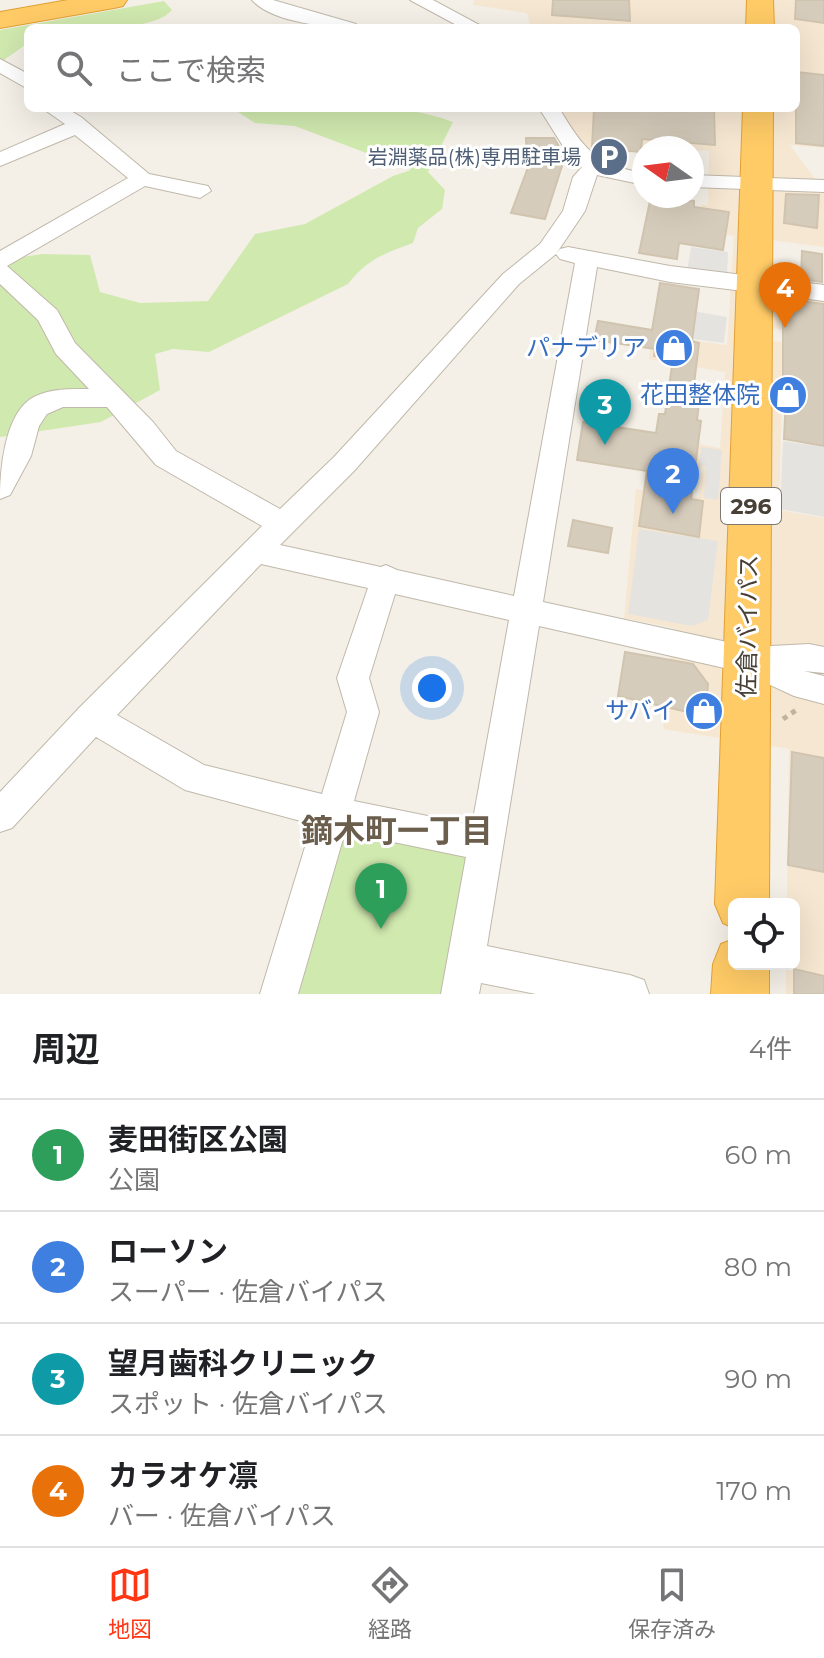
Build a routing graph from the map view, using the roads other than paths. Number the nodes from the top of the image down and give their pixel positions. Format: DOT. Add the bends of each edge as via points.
graph roads {
  1 [pos="114,0"];
  2 [pos="261,0"];
  3 [pos="419,0"];
  4 [pos="760,0"];
  5 [pos="0,20"];
  6 [pos="335,24"];
  7 [pos="468,24"];
  8 [pos="760,24"];
  9 [pos="0,65"];
  10 [pos="24,80"];
  11 [pos="58,112"];
  12 [pos="551,112"];
  13 [pos="758,112"];
  14 [pos="78,126"];
  15 [pos="0,160"];
  16 [pos="593,167"];
  17 [pos="632,176"];
  18 [pos="142,179"];
  19 [pos="704,181"];
  20 [pos="757,182"];
  21 [pos="824,186"];
  22 [pos="200,191"];
  23 [pos="548,249"];
  24 [pos="587,258"];
  25 [pos="0,261"];
  26 [pos="0,272"];
  27 [pos="756,283"];
  28 [pos="824,293"];
  29 [pos="113,398"];
  30 [pos="0,488"];
  31 [pos="282,524"];
  32 [pos="256,551"];
  33 [pos="386,577"];
  34 [pos="525,610"];
  35 [pos="747,660"];
  36 [pos="824,660"];
  37 [pos="824,690"];
  38 [pos="91,717"];
  39 [pos="333,813"];
  40 [pos="0,816"];
  41 [pos="487,845"];
  42 [pos="742,898"];
  43 [pos="741,970"];
  44 [pos="463,978"];
  45 [pos="279,994"];
  46 [pos="630,994"];
  47 [pos="740,994"];
  1 -- 5 [label="highway"];
  2 -- 6 [label="street"];
  3 -- 7 [label="street"];
  4 -- 8 [label="highway"];
  9 -- 10 [label="street"];
  11 -- 14 [label="street"];
  12 -- 16 [label="street"];
  13 -- 20 [label="highway, 佐倉バイパス / 296"];
  14 -- 15 [label="street"];
  14 -- 18 [label="street"];
  16 -- 17 [label="street"];
  16 -- 23 [label="street" via="584,177 574,211"];
  18 -- 22 [label="street"];
  18 -- 25 [label="street"];
  19 -- 20 [label="street"];
  20 -- 21 [label="street"];
  20 -- 27 [label="highway, 佐倉バイパス / 296"];
  23 -- 24 [label="street"];
  23 -- 31 [label="street" via="511,279 344,464"];
  24 -- 27 [label="street"];
  24 -- 34 [label="street"];
  26 -- 29 [label="street" via="48,316 65,348"];
  27 -- 28 [label="street"];
  27 -- 35 [label="highway, 佐倉バイパス / 296"];
  29 -- 30 [label="street" via="60,398 38,407"];
  29 -- 31 [label="street" via="166,458"];
  31 -- 32 [label="street"];
  32 -- 33 [label="street"];
  32 -- 38 [label="street"];
  33 -- 34 [label="street"];
  33 -- 39 [label="street" via="353,678 363,712"];
  34 -- 35 [label="street"];
  34 -- 41 [label="street"];
  35 -- 36 [label="street"];
  35 -- 37 [label="street"];
  35 -- 42 [label="highway, 佐倉バイパス / 296"];
  38 -- 39 [label="street" via="197,779"];
  38 -- 40 [label="street"];
  39 -- 41 [label="street"];
  39 -- 45 [label="street"];
  41 -- 44 [label="street"];
  43 -- 47 [label="highway"];
  44 -- 46 [label="street"];
}
